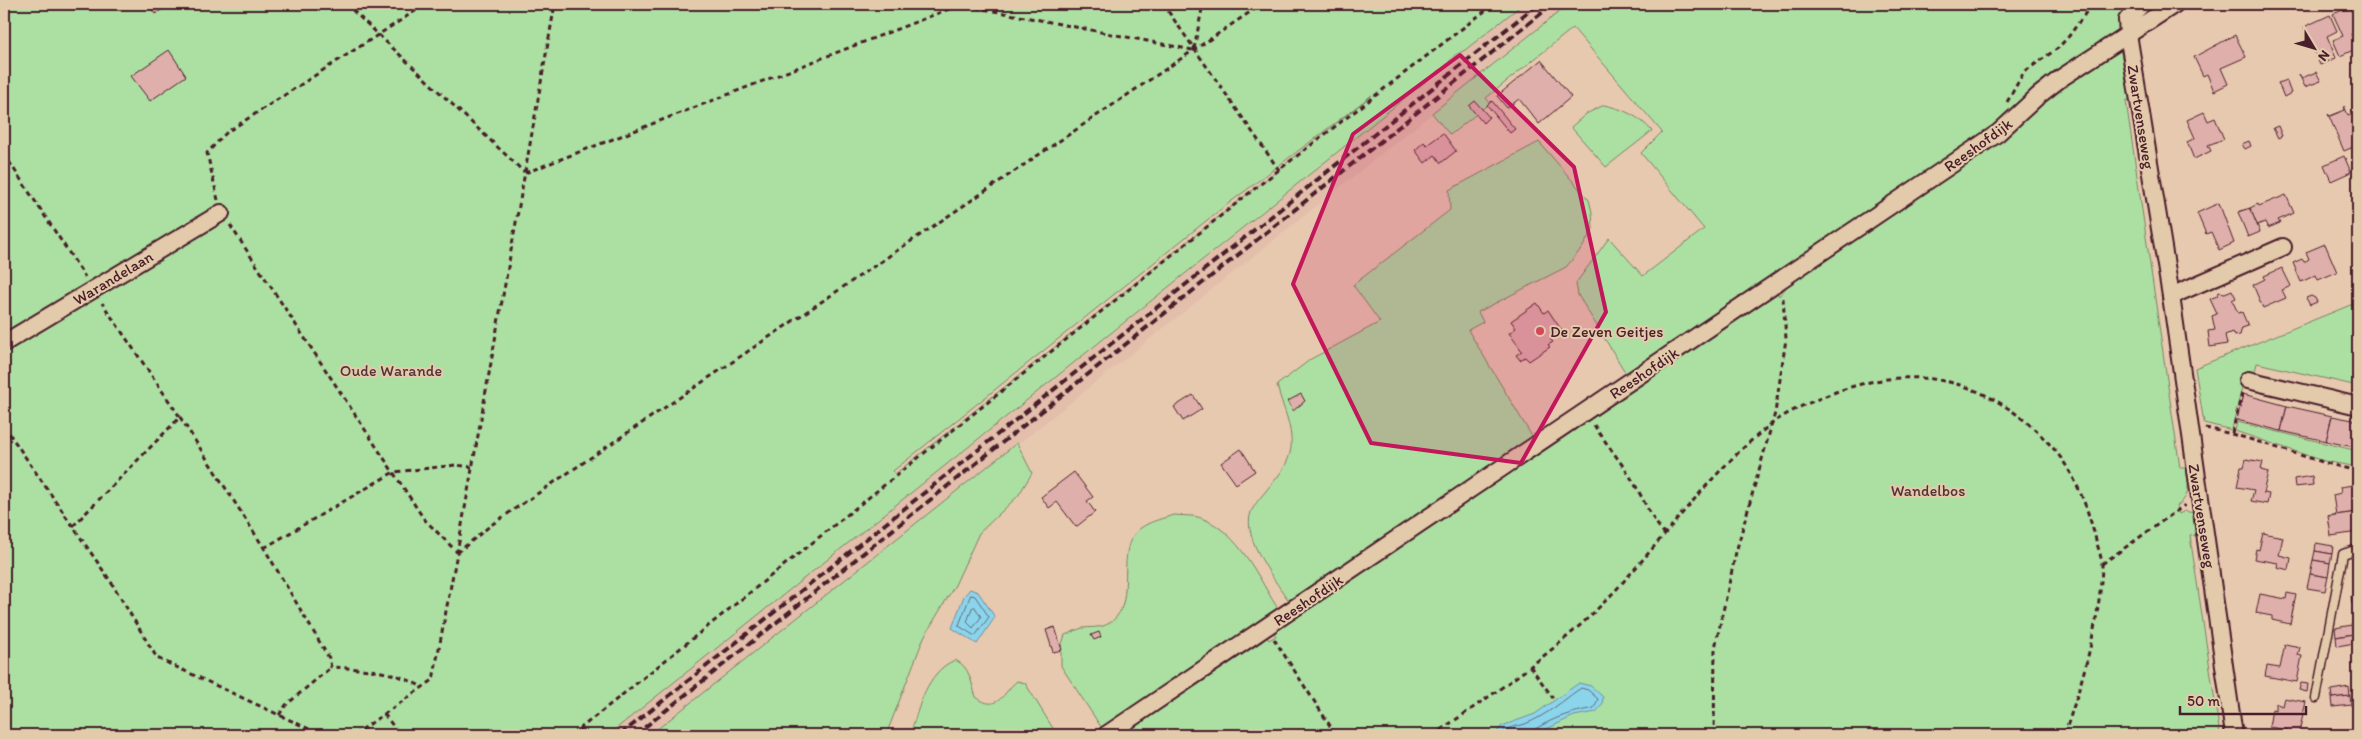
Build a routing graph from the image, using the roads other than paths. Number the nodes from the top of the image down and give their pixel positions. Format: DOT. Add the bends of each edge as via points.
graph roads {
  1 [pos="2142,4"];
  2 [pos="2175,4"];
  3 [pos="2128,34"];
  4 [pos="222,213"];
  5 [pos="2283,246"];
  6 [pos="2171,296"];
  7 [pos="4,343"];
  8 [pos="2248,380"];
  9 [pos="2358,406"];
  10 [pos="2358,549"];
  11 [pos="2316,698"];
  12 [pos="1106,735"];
  13 [pos="2234,735"];
  1 -- 3 [label="street, Zwartvenseweg" via="2127,20"];
  2 -- 3 [label="street, Reeshofdijk"];
  3 -- 6 [label="street, Zwartvenseweg"];
  3 -- 12 [label="street, Reeshofdijk" via="2046,90 1998,133"];
  4 -- 7 [label="street, Warandelaan"];
  5 -- 6 [label="street"];
  6 -- 13 [label="street, Zwartvenseweg"];
  8 -- 9 [label="street"];
  10 -- 11 [label="lane" via="2343,554"];
}
